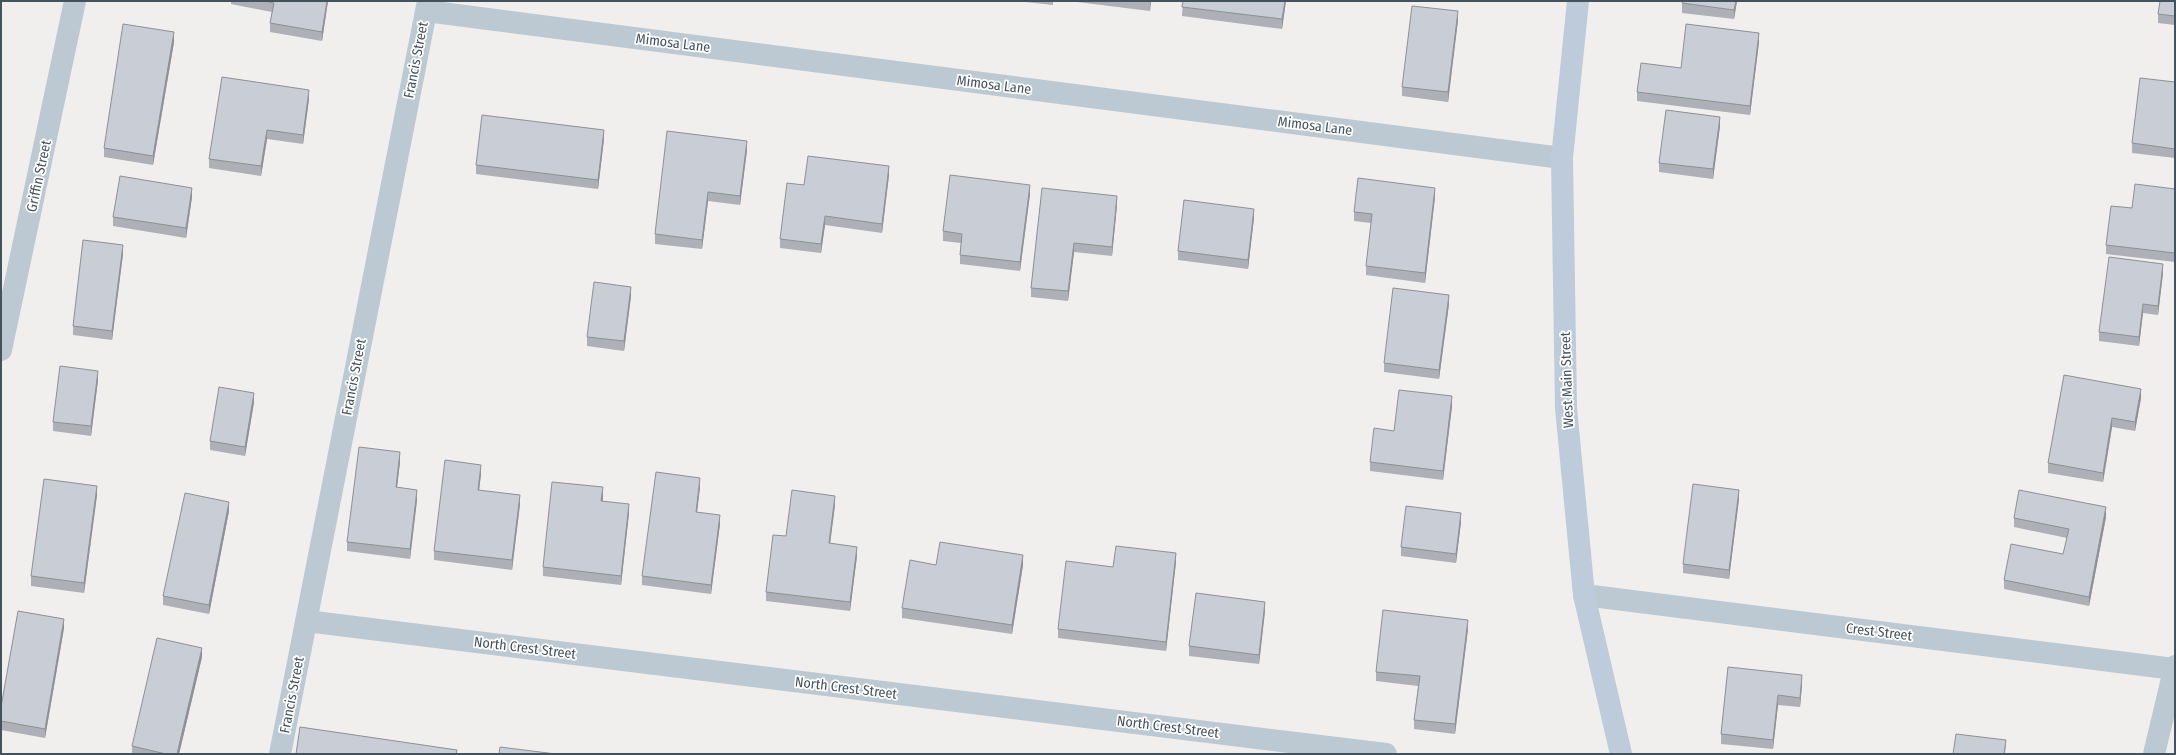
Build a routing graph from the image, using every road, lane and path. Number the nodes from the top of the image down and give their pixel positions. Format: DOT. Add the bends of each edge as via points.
graph roads {
  1 [pos="75,1"];
  2 [pos="1578,1"];
  3 [pos="427,6"];
  4 [pos="1562,158"];
  5 [pos="1,350"];
  6 [pos="1584,595"];
  7 [pos="306,621"];
  8 [pos="2175,667"];
  9 [pos="280,754"];
  10 [pos="1386,754"];
  11 [pos="1621,754"];
  12 [pos="2154,754"];
  1 -- 5 [label="street, Griffin Street"];
  2 -- 4 [label="main road, West Main Street"];
  3 -- 4 [label="street, Mimosa Lane"];
  3 -- 7 [label="street, Francis Street"];
  4 -- 6 [label="main road, West Main Street" via="1566,408"];
  6 -- 8 [label="street, Crest Street"];
  6 -- 11 [label="main road, West Main Street"];
  7 -- 9 [label="street, Francis Street"];
  7 -- 10 [label="street, North Crest Street"];
  8 -- 12 [label="street"];
}
